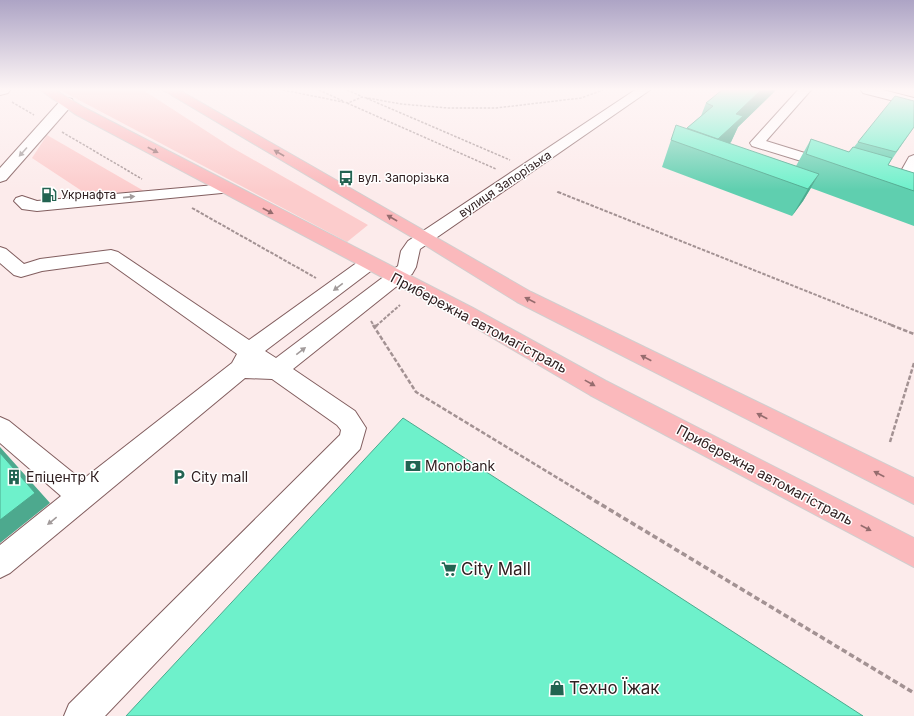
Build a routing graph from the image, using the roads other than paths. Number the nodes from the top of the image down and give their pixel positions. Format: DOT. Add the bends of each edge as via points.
graph roads {
  1 [pos="49,123"];
  2 [pos="103,123"];
  3 [pos="227,123"];
  4 [pos="595,123"];
  5 [pos="775,123"];
  6 [pos="914,160"];
  7 [pos="840,168"];
  8 [pos="0,177"];
  9 [pos="910,179"];
  10 [pos="878,180"];
  11 [pos="0,185"];
  12 [pos="226,189"];
  13 [pos="426,238"];
  14 [pos="0,253"];
  15 [pos="369,263"];
  16 [pos="396,277"];
  17 [pos="244,360"];
  18 [pos="276,370"];
  19 [pos="0,428"];
  20 [pos="914,491"];
  21 [pos="82,497"];
  22 [pos="914,553"];
  23 [pos="0,563"];
  24 [pos="80,716"];
  1 -- 8 [label="street, one-way"];
  2 -- 12 [label="main road, Прибережна автомагістраль, one-way"];
  13 -- 3 [label="main road, one-way"];
  4 -- 13 [label="street, вулиця Запорізька"];
  5 -- 7 [label="street" via="757,143"];
  6 -- 9 [label="street"];
  9 -- 10 [label="street" via="901,187"];
  11 -- 12 [label="street, one-way" via="28,205 36,206"];
  12 -- 15 [label="main road, Прибережна автомагістраль, one-way"];
  13 -- 16 [label="street, вулиця Запорізька" via="412,247 407,268"];
  20 -- 13 [label="main road, one-way" via="524,297"];
  14 -- 17 [label="street" via="21,271 40,265 111,256"];
  15 -- 16 [label="main road, Прибережна автомагістраль"];
  15 -- 17 [label="street, one-way"];
  18 -- 16 [label="street, вулиця Запорізька, one-way"];
  16 -- 22 [label="main road, Прибережна автомагістраль, one-way" via="466,313 598,388"];
  17 -- 18 [label="street"];
  17 -- 21 [label="street"];
  18 -- 24 [label="street" via="346,418 354,428 351,441"];
  19 -- 21 [label="street"];
  21 -- 23 [label="street, one-way"];
}
